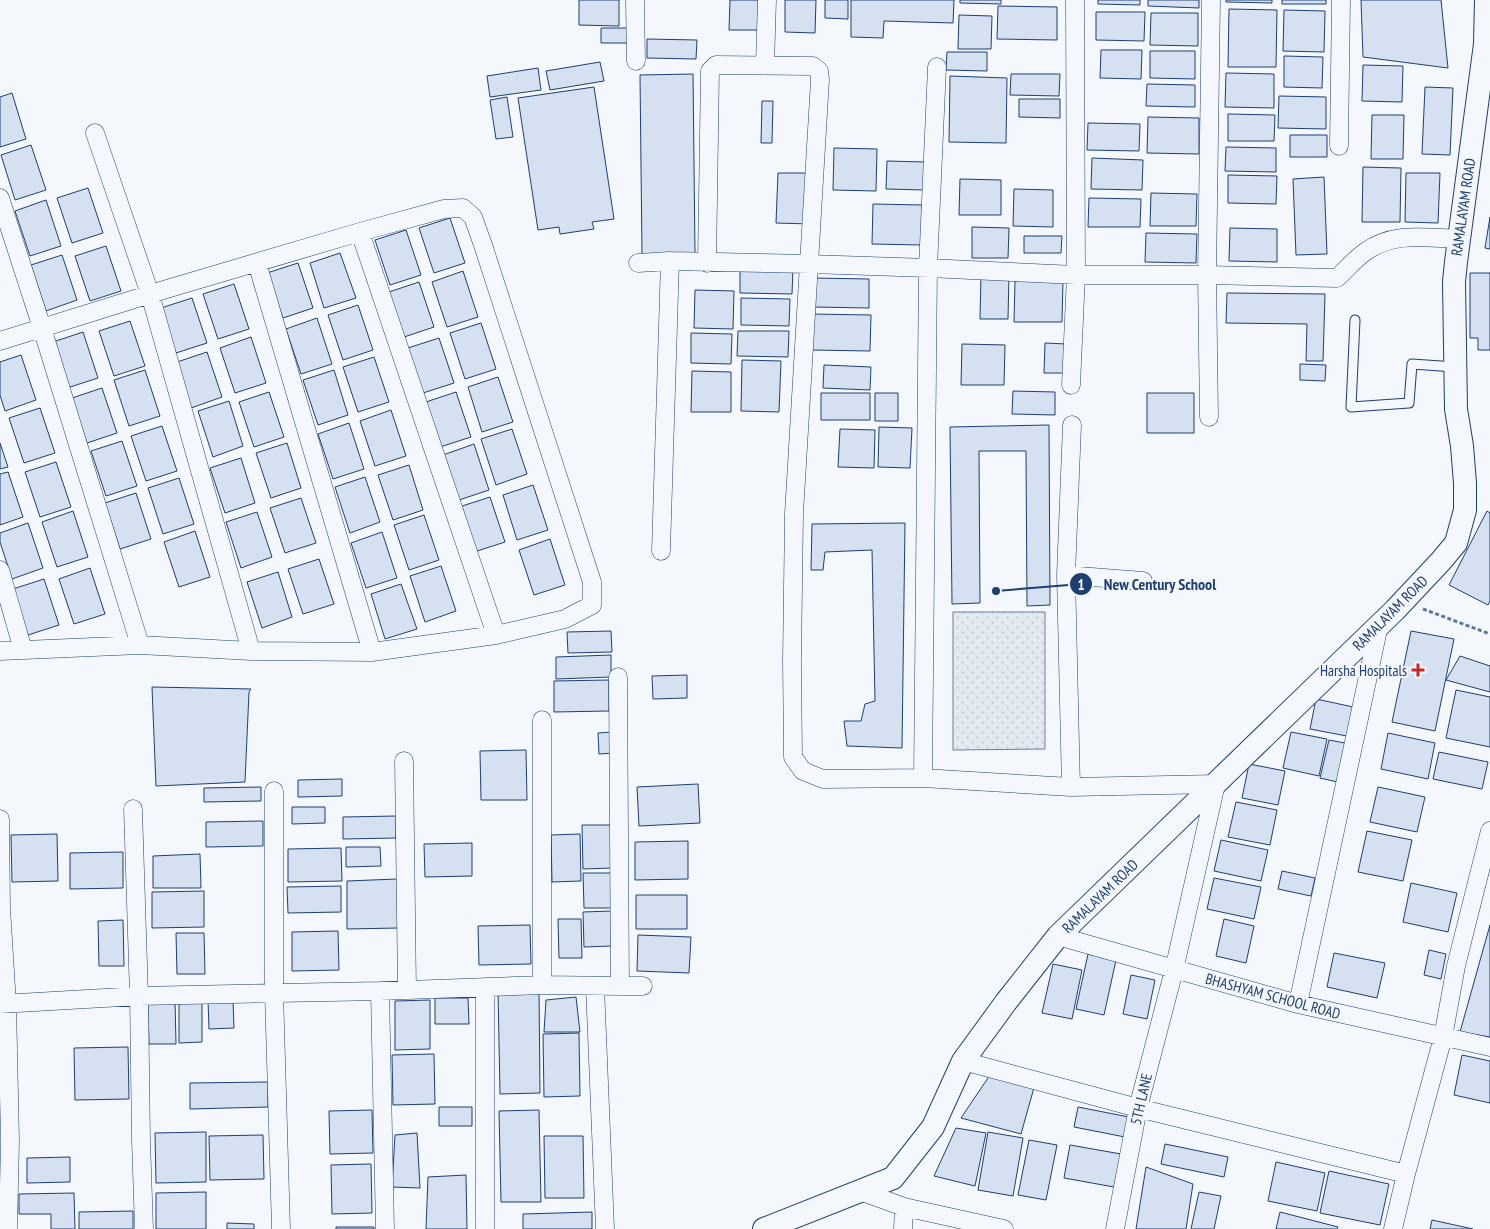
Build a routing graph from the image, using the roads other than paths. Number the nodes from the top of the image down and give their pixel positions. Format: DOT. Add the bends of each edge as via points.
graph roads {
  1 [pos="635,0"];
  2 [pos="767,0"];
  3 [pos="1075,0"];
  4 [pos="1212,0"];
  5 [pos="1341,0"];
  6 [pos="1486,0"];
  7 [pos="1487,55"];
  8 [pos="636,61"];
  9 [pos="764,65"];
  10 [pos="938,67"];
  11 [pos="95,133"];
  12 [pos="1338,146"];
  13 [pos="0,198"];
  14 [pos="360,232"];
  15 [pos="1459,239"];
  16 [pos="670,262"];
  17 [pos="257,263"];
  18 [pos="638,263"];
  19 [pos="707,263"];
  20 [pos="810,264"];
  21 [pos="928,268"];
  22 [pos="1076,275"];
  23 [pos="1207,275"];
  24 [pos="150,294"];
  25 [pos="1355,320"];
  26 [pos="42,328"];
  27 [pos="0,341"];
  28 [pos="1456,367"];
  29 [pos="1070,385"];
  30 [pos="1209,417"];
  31 [pos="1072,424"];
  32 [pos="660,551"];
  33 [pos="0,570"];
  34 [pos="1066,575"];
  35 [pos="1143,581"];
  36 [pos="1379,625"];
  37 [pos="496,635"];
  38 [pos="140,645"];
  39 [pos="23,650"];
  40 [pos="0,651"];
  41 [pos="251,651"];
  42 [pos="372,652"];
  43 [pos="618,677"];
  44 [pos="542,720"];
  45 [pos="404,761"];
  46 [pos="923,778"];
  47 [pos="1216,784"];
  48 [pos="1070,787"];
  49 [pos="274,791"];
  50 [pos="133,809"];
  51 [pos="0,819"];
  52 [pos="1490,831"];
  53 [pos="1058,936"];
  54 [pos="1174,970"];
  55 [pos="542,985"];
  56 [pos="595,986"];
  57 [pos="620,986"];
  58 [pos="643,986"];
  59 [pos="485,988"];
  60 [pos="407,989"];
  61 [pos="380,991"];
  62 [pos="274,992"];
  63 [pos="139,996"];
  64 [pos="3,1004"];
  65 [pos="1298,1004"];
  66 [pos="1444,1037"];
  67 [pos="1490,1047"];
  68 [pos="963,1061"];
  69 [pos="1138,1108"];
  70 [pos="1406,1174"];
  71 [pos="860,1191"];
  72 [pos="904,1207"];
  73 [pos="8,1229"];
  74 [pos="144,1229"];
  75 [pos="281,1229"];
  76 [pos="385,1229"];
  77 [pos="485,1229"];
  78 [pos="604,1229"];
  79 [pos="764,1229"];
  80 [pos="903,1229"];
  81 [pos="1004,1229"];
  82 [pos="1115,1229"];
  83 [pos="1392,1229"];
  1 -- 8 [label="street"];
  2 -- 9 [label="street"];
  3 -- 22 [label="street"];
  4 -- 23 [label="street"];
  5 -- 12 [label="street"];
  6 -- 7 [label="street, RAMALAYAM ROAD"];
  7 -- 15 [label="street, RAMALAYAM ROAD"];
  9 -- 19 [label="street" via="716,65 710,71"];
  9 -- 20 [label="street" via="812,66 819,71"];
  10 -- 21 [label="street"];
  11 -- 24 [label="street"];
  13 -- 26 [label="street"];
  14 -- 17 [label="street"];
  14 -- 37 [label="street"];
  14 -- 37 [label="street" via="444,209 463,208 473,217 484,245 592,582 592,605 565,619"];
  15 -- 23 [label="street" via="1405,236 1386,240 1365,252 1337,278"];
  15 -- 28 [label="street, RAMALAYAM ROAD" via="1454,282"];
  16 -- 18 [label="street"];
  16 -- 19 [label="street"];
  16 -- 32 [label="street"];
  17 -- 24 [label="street"];
  17 -- 42 [label="street"];
  19 -- 20 [label="street"];
  20 -- 21 [label="street"];
  20 -- 46 [label="street" via="794,514 793,757 803,772 823,779"];
  21 -- 22 [label="street"];
  21 -- 46 [label="street"];
  22 -- 23 [label="street"];
  22 -- 29 [label="street"];
  23 -- 30 [label="street"];
  24 -- 26 [label="street"];
  24 -- 41 [label="street"];
  25 -- 28 [label="lane" via="1350,407 1409,403 1412,364"];
  26 -- 27 [label="street"];
  26 -- 38 [label="street"];
  28 -- 36 [label="street, RAMALAYAM ROAD" via="1456,409 1465,510 1456,543"];
  31 -- 34 [label="street"];
  33 -- 39 [label="street"];
  34 -- 35 [label="street"];
  34 -- 48 [label="street"];
  36 -- 47 [label="street, RAMALAYAM ROAD"];
  36 -- 65 [label="street"];
  37 -- 42 [label="street"];
  38 -- 39 [label="street"];
  38 -- 41 [label="street"];
  39 -- 40 [label="street"];
  41 -- 42 [label="street"];
  43 -- 57 [label="street"];
  44 -- 55 [label="street"];
  45 -- 60 [label="street"];
  46 -- 48 [label="street"];
  47 -- 48 [label="street"];
  47 -- 53 [label="street, RAMALAYAM ROAD"];
  47 -- 54 [label="street, 5TH LANE"];
  49 -- 62 [label="street"];
  50 -- 63 [label="street"];
  51 -- 64 [label="street"];
  52 -- 66 [label="street" via="1456,966"];
  53 -- 54 [label="street, BHASHYAM SCHOOL ROAD"];
  53 -- 68 [label="street, RAMALAYAM ROAD"];
  54 -- 65 [label="street, BHASHYAM SCHOOL ROAD"];
  54 -- 69 [label="street, 5TH LANE"];
  55 -- 56 [label="street"];
  55 -- 59 [label="street"];
  56 -- 57 [label="street"];
  56 -- 78 [label="street"];
  57 -- 58 [label="street"];
  59 -- 60 [label="street"];
  59 -- 77 [label="street"];
  60 -- 61 [label="street"];
  61 -- 62 [label="street"];
  61 -- 76 [label="street"];
  62 -- 63 [label="street"];
  62 -- 75 [label="street"];
  63 -- 64 [label="street"];
  63 -- 74 [label="street"];
  64 -- 73 [label="street" via="10,1141"];
  65 -- 66 [label="street, BHASHYAM SCHOOL ROAD"];
  66 -- 67 [label="street, BHASHYAM SCHOOL ROAD"];
  66 -- 70 [label="street"];
  68 -- 69 [label="street"];
  68 -- 71 [label="street, RAMALAYAM ROAD" via="933,1127 893,1178"];
  69 -- 70 [label="street"];
  69 -- 82 [label="street, 5TH LANE"];
  70 -- 83 [label="street"];
  71 -- 72 [label="street"];
  71 -- 79 [label="street, RAMALAYAM ROAD"];
  72 -- 80 [label="street"];
  72 -- 81 [label="street"];
}
